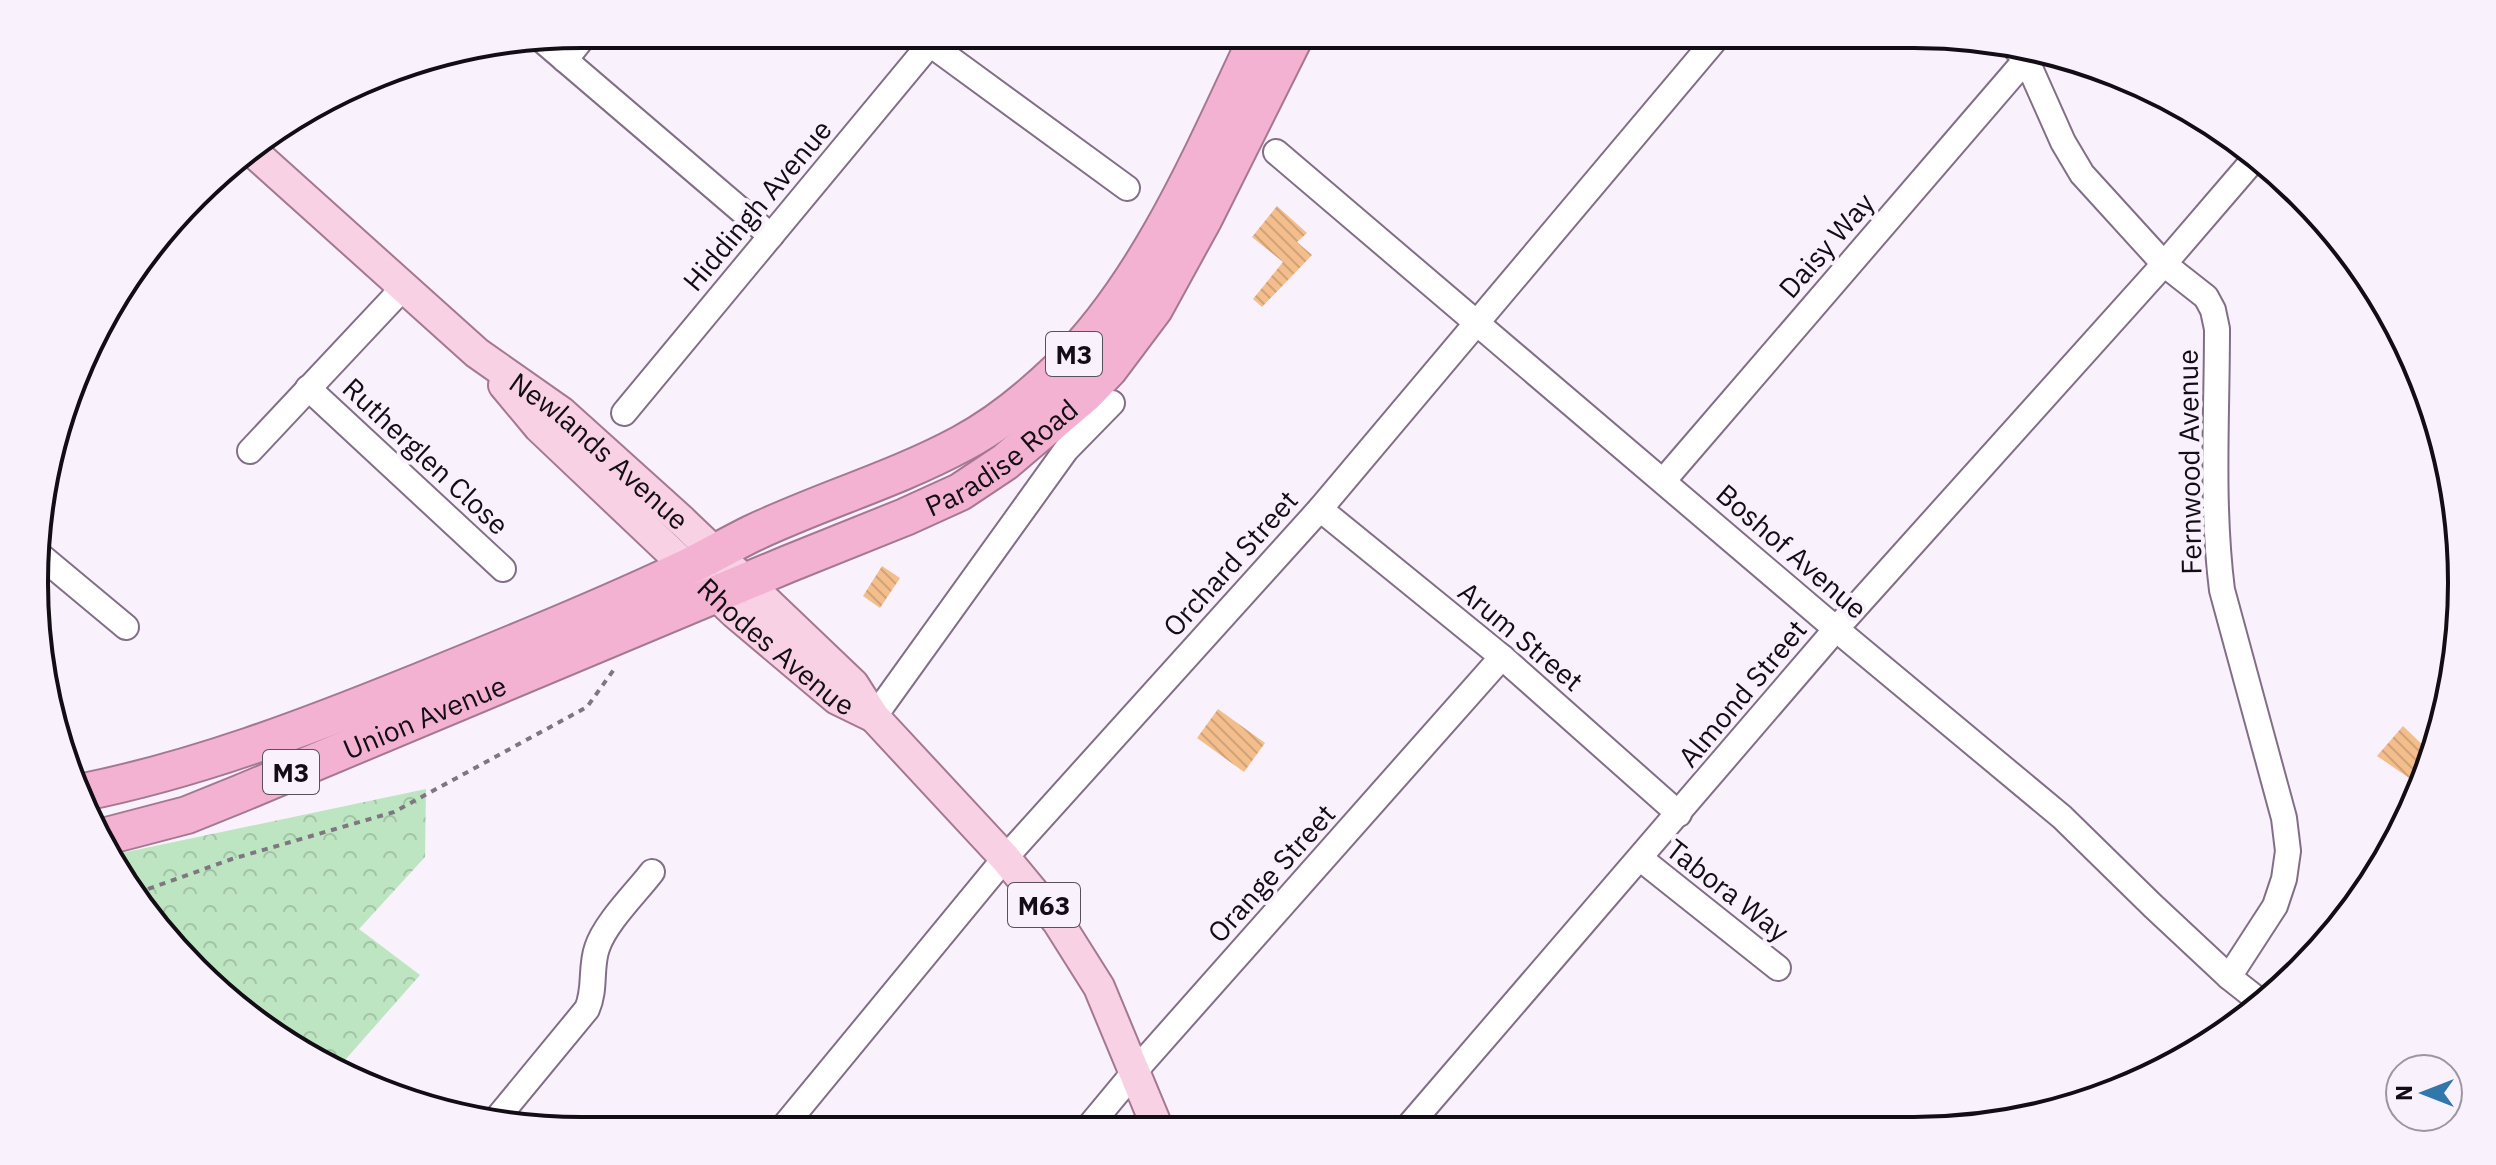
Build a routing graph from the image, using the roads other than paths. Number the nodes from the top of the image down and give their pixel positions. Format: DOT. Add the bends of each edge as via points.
graph roads {
  1 [pos="575,48"];
  2 [pos="921,48"];
  3 [pos="940,48"];
  4 [pos="1252,48"];
  5 [pos="1289,48"];
  6 [pos="1699,48"];
  7 [pos="552,49"];
  8 [pos="2017,58"];
  9 [pos="565,60"];
  10 [pos="2028,60"];
  11 [pos="1276,152"];
  12 [pos="259,157"];
  13 [pos="2248,166"];
  14 [pos="1127,188"];
  15 [pos="771,236"];
  16 [pos="2164,264"];
  17 [pos="403,288"];
  18 [pos="1476,324"];
  19 [pos="308,388"];
  20 [pos="1112,403"];
  21 [pos="624,413"];
  22 [pos="250,451"];
  23 [pos="1664,480"];
  24 [pos="1320,509"];
  25 [pos="701,560"];
  26 [pos="49,562"];
  27 [pos="503,569"];
  28 [pos="730,588"];
  29 [pos="126,627"];
  30 [pos="1836,629"];
  31 [pos="1502,657"];
  32 [pos="874,717"];
  33 [pos="91,791"];
  34 [pos="1679,814"];
  35 [pos="112,835"];
  36 [pos="1005,858"];
  37 [pos="1641,859"];
  38 [pos="652,872"];
  39 [pos="1778,968"];
  40 [pos="2229,977"];
  41 [pos="2252,996"];
  42 [pos="1136,1070"];
  43 [pos="503,1111"];
  44 [pos="792,1117"];
  45 [pos="1097,1117"];
  46 [pos="1154,1117"];
  47 [pos="1417,1117"];
  1 -- 9 [label="street"];
  2 -- 15 [label="street, Hiddingh Avenue"];
  3 -- 14 [label="street"];
  4 -- 25 [label="highway, Paradise Road / M3" via="1165,224 1112,311 1060,369 962,443"];
  5 -- 28 [label="highway, Paradise Road / M3" via="1154,309 1085,394 1035,439 960,492"];
  6 -- 18 [label="street, Orchard Street"];
  7 -- 9 [label="street"];
  8 -- 23 [label="street, Daisy Way"];
  9 -- 15 [label="street"];
  10 -- 16 [label="street, Fernwood Avenue" via="2082,174"];
  11 -- 18 [label="street, Boshof Avenue"];
  12 -- 17 [label="main road, Newlands Avenue / M63"];
  13 -- 16 [label="street, Almond Street"];
  15 -- 21 [label="street, Hiddingh Avenue"];
  16 -- 30 [label="street, Almond Street"];
  16 -- 40 [label="street, Fernwood Avenue" via="2206,297 2213,310 2214,472 2222,590 2287,833 2284,879 2275,906"];
  17 -- 19 [label="street"];
  17 -- 25 [label="main road, Newlands Avenue / M63" via="477,353 539,427"];
  18 -- 23 [label="street, Boshof Avenue"];
  18 -- 24 [label="street, Orchard Street"];
  19 -- 22 [label="street"];
  19 -- 27 [label="street, Rutherglen Close"];
  20 -- 32 [label="street" via="1066,450"];
  23 -- 30 [label="street, Boshof Avenue"];
  24 -- 31 [label="street, Arum Street"];
  24 -- 36 [label="street, Orchard Street"];
  25 -- 28 [label="main road, Rhodes Avenue / M63"];
  25 -- 33 [label="highway, Union Avenue / M3" via="279,737 143,780"];
  26 -- 29 [label="street"];
  28 -- 32 [label="main road, Rhodes Avenue / M63" via="853,684"];
  28 -- 35 [label="highway, Union Avenue / M3" via="226,800"];
  30 -- 34 [label="street, Almond Street"];
  30 -- 40 [label="street, Boshof Avenue" via="2062,817"];
  31 -- 34 [label="street, Arum Street"];
  31 -- 42 [label="street, Orange Street"];
  32 -- 36 [label="main road, Rhodes Avenue / M63"];
  34 -- 37 [label="street, Almond Street"];
  36 -- 42 [label="main road, Rhodes Avenue / M63" via="1058,922 1099,987"];
  36 -- 44 [label="street, Orchard Street"];
  37 -- 39 [label="street, Tabora Way"];
  37 -- 47 [label="street, Almond Street"];
  38 -- 43 [label="street" via="602,937 593,960 587,1009"];
  40 -- 41 [label="street, Boshof Avenue"];
  42 -- 45 [label="street, Orange Street"];
  42 -- 46 [label="main road, Rhodes Avenue / M63"];
}
